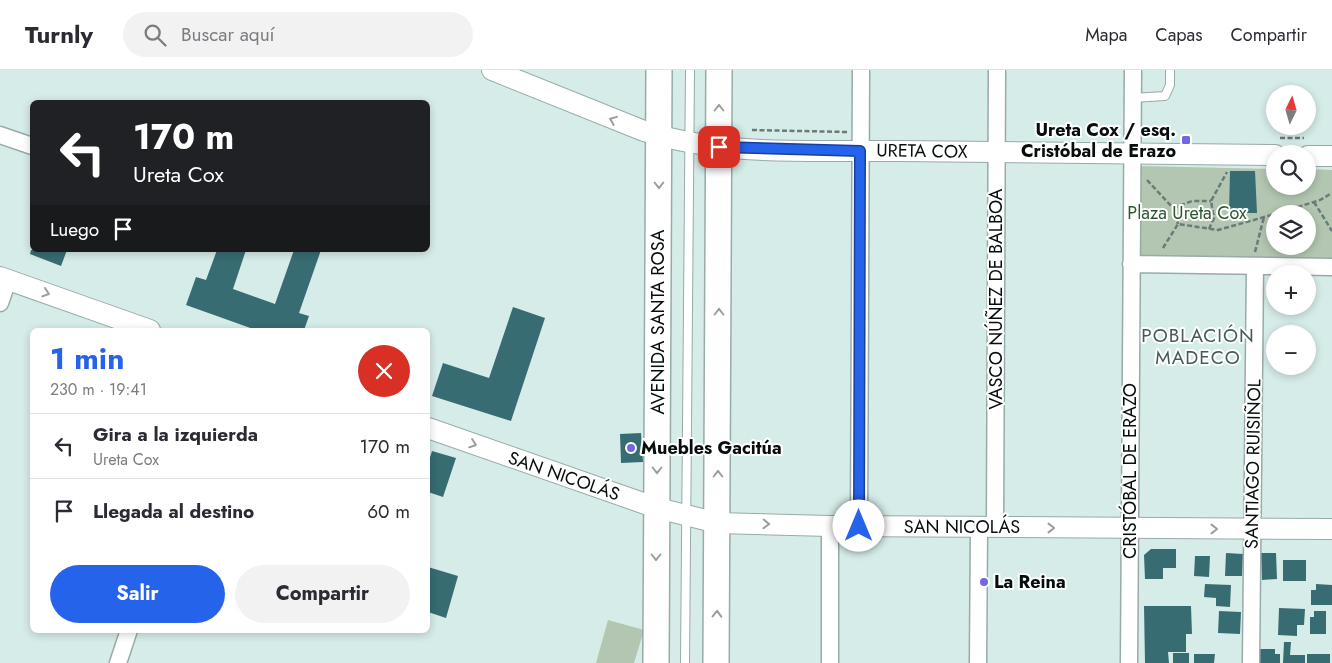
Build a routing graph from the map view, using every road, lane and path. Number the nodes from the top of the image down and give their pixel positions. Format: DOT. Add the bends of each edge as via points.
graph roads {
  1 [pos="492,70"];
  2 [pos="659,70"];
  3 [pos="690,70"];
  4 [pos="719,70"];
  5 [pos="861,70"];
  6 [pos="997,70"];
  7 [pos="1132,70"];
  8 [pos="1170,70"];
  9 [pos="1132,98"];
  10 [pos="0,135"];
  11 [pos="659,136"];
  12 [pos="690,142"];
  13 [pos="30,145"];
  14 [pos="719,147"];
  15 [pos="860,151"];
  16 [pos="996,152"];
  17 [pos="1132,154"];
  18 [pos="1243,155"];
  19 [pos="1266,155"];
  20 [pos="1316,156"];
  21 [pos="1332,156"];
  22 [pos="1332,193"];
  23 [pos="1210,200"];
  24 [pos="1314,202"];
  25 [pos="1304,205"];
  26 [pos="1173,208"];
  27 [pos="1264,217"];
  28 [pos="1210,230"];
  29 [pos="1332,231"];
  30 [pos="1131,264"];
  31 [pos="1153,264"];
  32 [pos="1255,266"];
  33 [pos="1332,267"];
  34 [pos="4,278"];
  35 [pos="0,303"];
  36 [pos="144,328"];
  37 [pos="430,429"];
  38 [pos="657,508"];
  39 [pos="687,516"];
  40 [pos="718,523"];
  41 [pos="830,526"];
  42 [pos="859,526"];
  43 [pos="987,527"];
  44 [pos="1130,528"];
  45 [pos="1252,529"];
  46 [pos="1332,530"];
  47 [pos="128,633"];
  48 [pos="118,663"];
  49 [pos="656,663"];
  50 [pos="685,663"];
  51 [pos="716,663"];
  52 [pos="830,663"];
  53 [pos="978,663"];
  54 [pos="1129,663"];
  55 [pos="1251,663"];
  11 -- 1 [label="street, URETA COX, one-way"];
  2 -- 11 [label="main road, AVENIDA SANTA ROSA"];
  3 -- 12 [label="lane"];
  14 -- 4 [label="main road, one-way"];
  5 -- 15 [label="street"];
  6 -- 16 [label="street, VASCO NÚÑEZ DE BALBOA"];
  7 -- 9 [label="street, CRISTÓBAL DE ERAZO"];
  8 -- 9 [label="lane" via="1170,85 1164,96"];
  9 -- 17 [label="street, CRISTÓBAL DE ERAZO"];
  10 -- 13 [label="street"];
  11 -- 12 [label="street, URETA COX"];
  11 -- 38 [label="main road, AVENIDA SANTA ROSA, one-way"];
  12 -- 14 [label="street, URETA COX"];
  12 -- 39 [label="lane"];
  14 -- 15 [label="street, URETA COX"];
  40 -- 14 [label="main road, one-way"];
  15 -- 16 [label="street, URETA COX"];
  15 -- 42 [label="street"];
  16 -- 17 [label="street, URETA COX"];
  16 -- 43 [label="street, VASCO NÚÑEZ DE BALBOA"];
  17 -- 18 [label="street, URETA COX"];
  17 -- 30 [label="street, CRISTÓBAL DE ERAZO"];
  18 -- 19 [label="street, URETA COX"];
  18 -- 23 [label="path" via="1222,177"];
  20 -- 21 [label="street"];
  22 -- 24 [label="path"];
  23 -- 26 [label="path" via="1192,201"];
  23 -- 28 [label="path" via="1214,218"];
  24 -- 25 [label="path"];
  24 -- 29 [label="path"];
  27 -- 28 [label="path"];
  27 -- 32 [label="path" via="1257,241"];
  28 -- 31 [label="path" via="1178,224"];
  30 -- 31 [label="street"];
  30 -- 44 [label="street, CRISTÓBAL DE ERAZO"];
  31 -- 32 [label="street"];
  32 -- 33 [label="street"];
  32 -- 45 [label="street, SANTIAGO RUISIÑOL"];
  34 -- 35 [label="street"];
  34 -- 36 [label="street, one-way"];
  37 -- 38 [label="street, SAN NICOLÁS, one-way"];
  38 -- 39 [label="street, SAN NICOLÁS"];
  38 -- 49 [label="main road, AVENIDA SANTA ROSA, one-way"];
  39 -- 40 [label="street, SAN NICOLÁS"];
  39 -- 50 [label="lane"];
  40 -- 41 [label="street, SAN NICOLÁS, one-way"];
  51 -- 40 [label="main road, one-way"];
  41 -- 42 [label="street, SAN NICOLÁS"];
  41 -- 52 [label="street"];
  42 -- 43 [label="street, SAN NICOLÁS"];
  43 -- 44 [label="street, SAN NICOLÁS, one-way"];
  43 -- 53 [label="street, VASCO NÚÑEZ DE BALBOA"];
  44 -- 45 [label="street, SAN NICOLÁS, one-way"];
  44 -- 54 [label="street, CRISTÓBAL DE ERAZO"];
  45 -- 46 [label="street, SAN NICOLÁS"];
  45 -- 55 [label="street, SANTIAGO RUISIÑOL"];
  47 -- 48 [label="street"];
}
